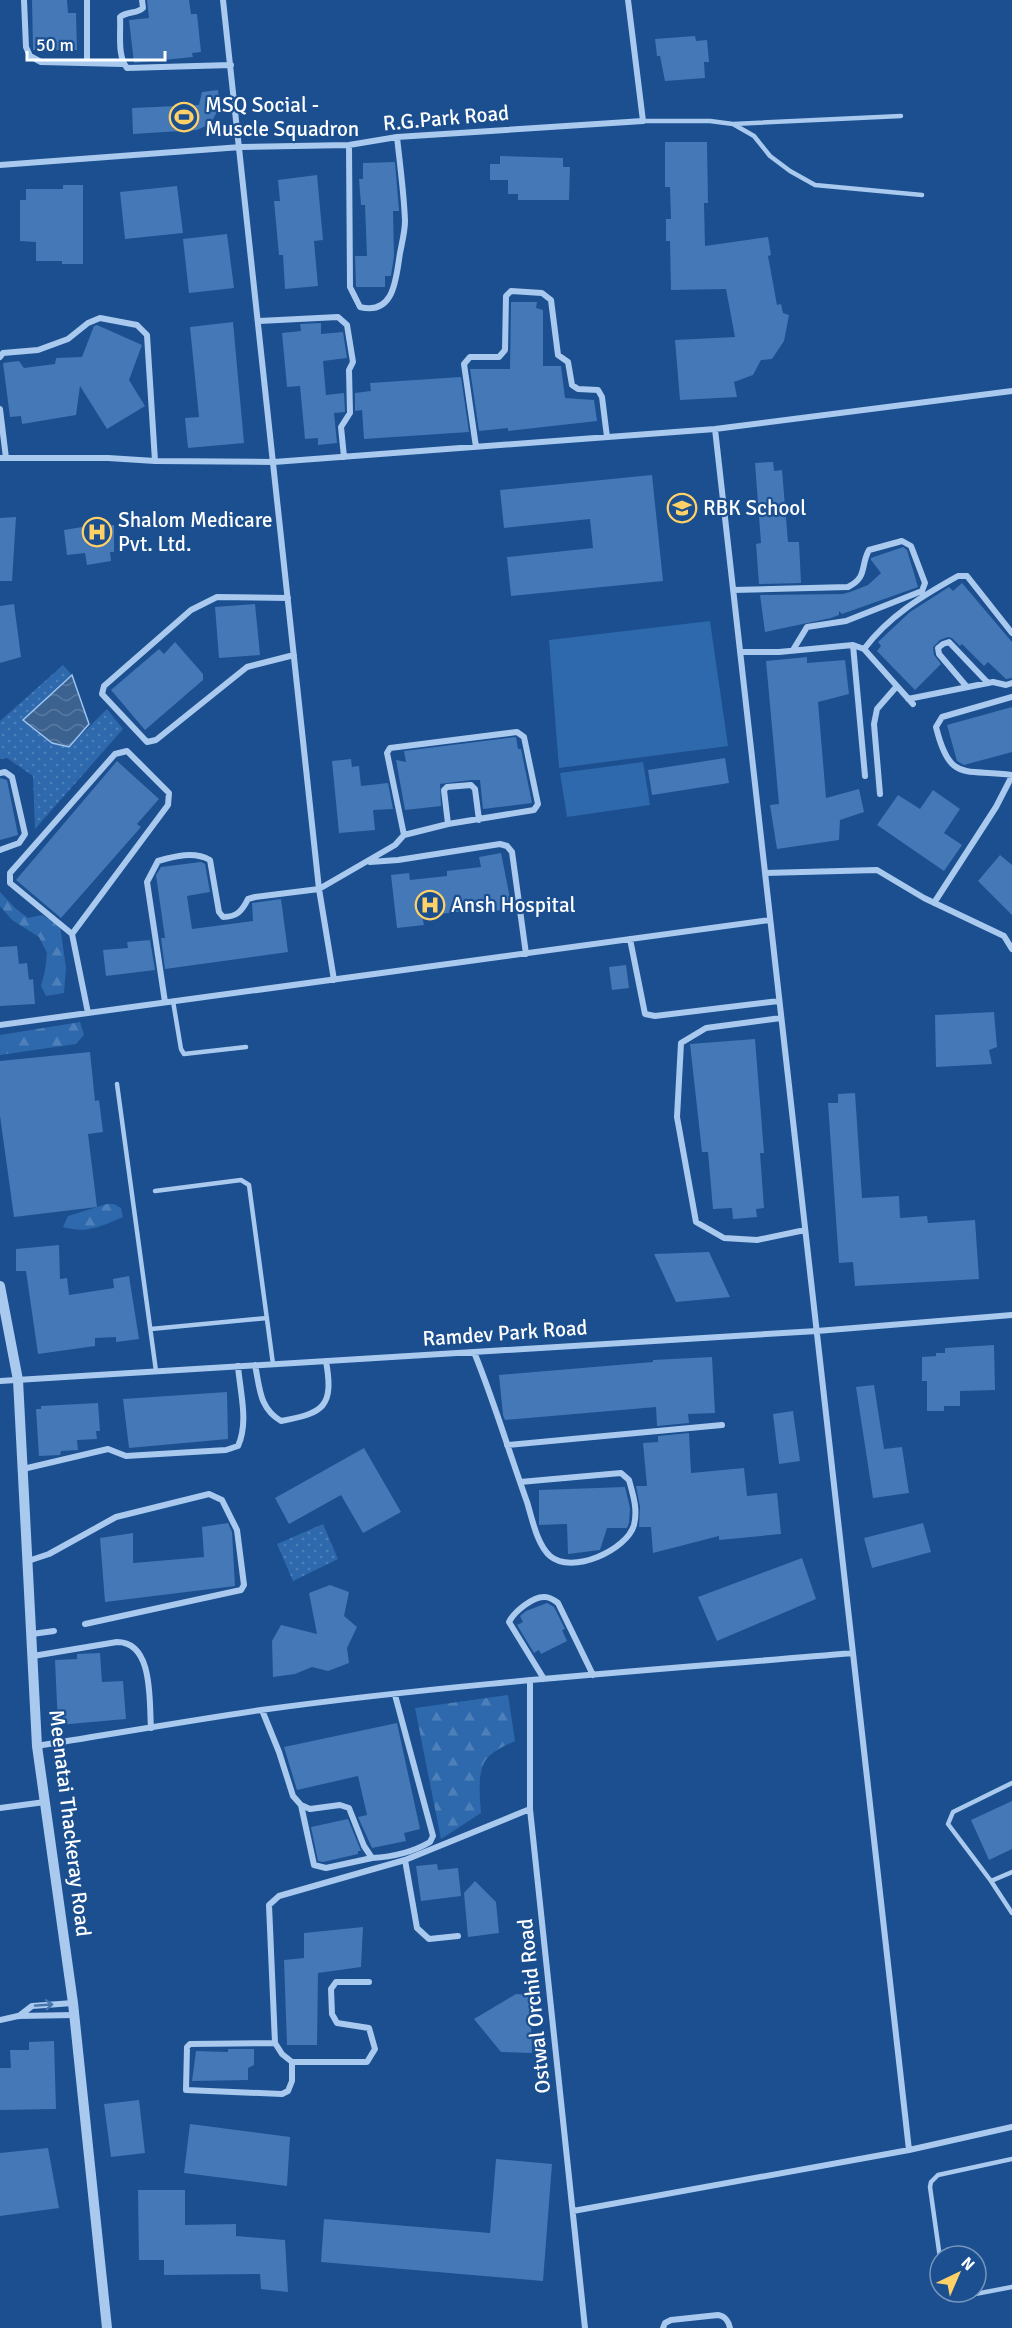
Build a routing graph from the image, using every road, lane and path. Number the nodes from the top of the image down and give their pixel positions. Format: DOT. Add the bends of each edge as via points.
graph roads {
  1 [pos="24,0"];
  2 [pos="87,0"];
  3 [pos="142,0"];
  4 [pos="223,0"];
  5 [pos="628,0"];
  6 [pos="87,63"];
  7 [pos="123,64"];
  8 [pos="231,65"];
  9 [pos="901,116"];
  10 [pos="643,121"];
  11 [pos="733,124"];
  12 [pos="397,137"];
  13 [pos="350,145"];
  14 [pos="241,147"];
  15 [pos="0,165"];
  16 [pos="922,195"];
  17 [pos="259,321"];
  18 [pos="0,357"];
  19 [pos="1012,392"];
  20 [pos="0,409"];
  21 [pos="715,429"];
  22 [pos="607,437"];
  23 [pos="476,447"];
  24 [pos="344,457"];
  25 [pos="3,458"];
  26 [pos="155,460"];
  27 [pos="274,462"];
  28 [pos="733,590"];
  29 [pos="288,598"];
  30 [pos="1012,633"];
  31 [pos="853,645"];
  32 [pos="864,649"];
  33 [pos="793,650"];
  34 [pos="740,652"];
  35 [pos="294,656"];
  36 [pos="988,683"];
  37 [pos="1012,683"];
  38 [pos="897,686"];
  39 [pos="967,687"];
  40 [pos="1012,697"];
  41 [pos="0,773"];
  42 [pos="1012,775"];
  43 [pos="865,776"];
  44 [pos="880,794"];
  45 [pos="479,820"];
  46 [pos="448,824"];
  47 [pos="404,835"];
  48 [pos="0,850"];
  49 [pos="366,862"];
  50 [pos="765,873"];
  51 [pos="319,889"];
  52 [pos="934,903"];
  53 [pos="770,920"];
  54 [pos="72,934"];
  55 [pos="630,939"];
  56 [pos="1012,949"];
  57 [pos="526,954"];
  58 [pos="334,980"];
  59 [pos="173,1001"];
  60 [pos="779,1001"];
  61 [pos="165,1002"];
  62 [pos="88,1013"];
  63 [pos="781,1018"];
  64 [pos="0,1025"];
  65 [pos="246,1047"];
  66 [pos="117,1084"];
  67 [pos="154,1191"];
  68 [pos="806,1230"];
  69 [pos="0,1286"];
  70 [pos="1012,1315"];
  71 [pos="267,1318"];
  72 [pos="151,1329"];
  73 [pos="817,1331"];
  74 [pos="474,1352"];
  75 [pos="326,1361"];
  76 [pos="273,1364"];
  77 [pos="255,1365"];
  78 [pos="238,1366"];
  79 [pos="156,1371"];
  80 [pos="18,1380"];
  81 [pos="0,1382"];
  82 [pos="722,1425"];
  83 [pos="507,1445"];
  84 [pos="23,1469"];
  85 [pos="520,1482"];
  86 [pos="28,1561"];
  87 [pos="85,1624"];
  88 [pos="54,1631"];
  89 [pos="32,1634"];
  90 [pos="853,1653"];
  91 [pos="33,1656"];
  92 [pos="593,1675"];
  93 [pos="544,1679"];
  94 [pos="530,1680"];
  95 [pos="395,1695"];
  96 [pos="261,1710"];
  97 [pos="151,1728"];
  98 [pos="38,1746"];
  99 [pos="1012,1783"];
  100 [pos="45,1802"];
  101 [pos="301,1805"];
  102 [pos="0,1808"];
  103 [pos="530,1809"];
  104 [pos="372,1858"];
  105 [pos="405,1860"];
  106 [pos="1012,1872"];
  107 [pos="991,1881"];
  108 [pos="1012,1913"];
  109 [pos="458,1936"];
  110 [pos="369,1982"];
  111 [pos="74,2009"];
  112 [pos="18,2016"];
  113 [pos="0,2020"];
  114 [pos="274,2043"];
  115 [pos="292,2062"];
  116 [pos="1012,2127"];
  117 [pos="909,2150"];
  118 [pos="1012,2159"];
  119 [pos="573,2211"];
  120 [pos="938,2244"];
  121 [pos="1012,2287"];
  122 [pos="988,2292"];
  123 [pos="106,2328"];
  124 [pos="585,2328"];
  125 [pos="663,2328"];
  126 [pos="730,2328"];
  1 -- 6 [label="street" via="26,47 30,56 41,62"];
  2 -- 6 [label="street"];
  3 -- 7 [label="street" via="140,11 120,18"];
  4 -- 8 [label="street"];
  5 -- 10 [label="street"];
  6 -- 7 [label="street"];
  7 -- 8 [label="street" via="127,69"];
  8 -- 14 [label="street"];
  9 -- 11 [label="lane"];
  10 -- 11 [label="lane"];
  10 -- 12 [label="street, R.G.Park Road"];
  11 -- 16 [label="lane" via="754,136 770,156 790,171 815,185"];
  12 -- 13 [label="street, R.G.Park Road"];
  12 -- 13 [label="street" via="405,222 396,279 388,300 369,309 360,307 350,287"];
  13 -- 14 [label="street, R.G.Park Road"];
  14 -- 15 [label="street, R.G.Park Road"];
  14 -- 17 [label="street"];
  17 -- 24 [label="street" via="339,318 347,325 353,362 349,370 350,413 341,427"];
  17 -- 27 [label="street"];
  18 -- 26 [label="street" via="3,352 38,350 68,339 100,318 137,325 147,335"];
  19 -- 21 [label="street"];
  20 -- 25 [label="street"];
  21 -- 22 [label="street"];
  21 -- 28 [label="street"];
  22 -- 23 [label="street"];
  22 -- 23 [label="street" via="598,390 572,385 568,362 558,355 551,300 542,293 512,291 506,296 505,350 499,357 470,357 464,364"];
  23 -- 24 [label="street"];
  24 -- 27 [label="street"];
  25 -- 26 [label="street"];
  26 -- 27 [label="street"];
  27 -- 29 [label="street"];
  28 -- 33 [label="street" via="848,587 863,575 869,550 902,541 911,546 925,583 922,591 846,621 807,627"];
  28 -- 34 [label="street"];
  29 -- 35 [label="street"];
  29 -- 35 [label="street" via="217,597 191,610 104,686 102,694 147,742 156,740 247,668"];
  30 -- 32 [label="street" via="967,576 958,576 911,603"];
  31 -- 32 [label="street"];
  31 -- 33 [label="street"];
  31 -- 43 [label="street"];
  32 -- 38 [label="street"];
  33 -- 34 [label="street"];
  34 -- 50 [label="street"];
  35 -- 51 [label="street"];
  36 -- 37 [label="street"];
  36 -- 39 [label="street"];
  36 -- 39 [label="street" via="949,642 943,644 938,648 939,654"];
  38 -- 39 [label="street" via="910,701"];
  38 -- 44 [label="street" via="877,708 874,724"];
  40 -- 42 [label="street" via="942,717 936,727 942,751 957,770"];
  41 -- 48 [label="street" via="12,777 24,834 19,843"];
  42 -- 52 [label="street"];
  45 -- 46 [label="street"];
  45 -- 46 [label="street" via="475,789 471,785 447,787 444,790"];
  45 -- 47 [label="street" via="534,810 538,804 524,737 517,732 390,748 387,753"];
  46 -- 47 [label="street"];
  47 -- 49 [label="street"];
  49 -- 51 [label="street"];
  49 -- 57 [label="street" via="507,846 512,852"];
  50 -- 52 [label="street" via="877,870"];
  50 -- 53 [label="street"];
  51 -- 58 [label="street"];
  51 -- 61 [label="street" via="248,899 234,917 223,917 210,860 180,855 158,861 147,882"];
  52 -- 56 [label="street" via="1004,936"];
  53 -- 55 [label="street"];
  53 -- 60 [label="street"];
  54 -- 54 [label="street" via="10,883 10,873 115,754 127,751 169,793 168,805"];
  54 -- 62 [label="street"];
  55 -- 57 [label="street"];
  55 -- 60 [label="street" via="645,1014"];
  57 -- 58 [label="street"];
  58 -- 59 [label="street"];
  59 -- 61 [label="street"];
  59 -- 65 [label="lane" via="184,1053"];
  60 -- 63 [label="street"];
  61 -- 62 [label="street"];
  62 -- 64 [label="street"];
  63 -- 68 [label="street"];
  63 -- 68 [label="street" via="706,1028 681,1043 676,1117 696,1222 724,1238 757,1240"];
  66 -- 72 [label="lane"];
  67 -- 71 [label="lane" via="241,1180 249,1185"];
  68 -- 73 [label="street"];
  69 -- 80 [label="street, Meenatai Thackeray Road"];
  70 -- 73 [label="street, Ramdev Park Road"];
  71 -- 72 [label="lane"];
  71 -- 76 [label="lane"];
  72 -- 79 [label="lane"];
  73 -- 74 [label="street, Ramdev Park Road"];
  73 -- 90 [label="street"];
  74 -- 75 [label="street, Ramdev Park Road"];
  74 -- 83 [label="street"];
  75 -- 76 [label="street, Ramdev Park Road"];
  75 -- 77 [label="street" via="330,1391 321,1407 310,1416 281,1421 265,1407"];
  76 -- 77 [label="street, Ramdev Park Road"];
  77 -- 78 [label="street, Ramdev Park Road"];
  78 -- 79 [label="street, Ramdev Park Road"];
  78 -- 84 [label="street" via="244,1422 238,1446 126,1456 108,1449"];
  79 -- 80 [label="street, Ramdev Park Road"];
  80 -- 81 [label="street, Ramdev Park Road"];
  80 -- 84 [label="street, Meenatai Thackeray Road"];
  82 -- 83 [label="street"];
  83 -- 85 [label="street"];
  84 -- 86 [label="street, Meenatai Thackeray Road"];
  85 -- 85 [label="street" via="550,1557 573,1565 614,1549 633,1527 636,1510 629,1480 621,1473"];
  86 -- 87 [label="street" via="49,1554 116,1517 209,1494 222,1500 237,1530 244,1585 241,1590"];
  86 -- 89 [label="street, Meenatai Thackeray Road"];
  88 -- 89 [label="street"];
  89 -- 91 [label="street, Meenatai Thackeray Road"];
  90 -- 92 [label="street"];
  90 -- 117 [label="street"];
  91 -- 97 [label="street" via="117,1642 132,1645 140,1652 147,1675"];
  91 -- 98 [label="street, Meenatai Thackeray Road"];
  92 -- 93 [label="street"];
  92 -- 93 [label="street" via="558,1603 544,1597 536,1598 509,1622"];
  93 -- 94 [label="street"];
  94 -- 95 [label="street"];
  94 -- 103 [label="street, Ostwal Orchid Road"];
  95 -- 96 [label="street"];
  95 -- 104 [label="street" via="433,1836 421,1848"];
  96 -- 97 [label="street"];
  96 -- 101 [label="street"];
  97 -- 98 [label="street"];
  98 -- 100 [label="street, Meenatai Thackeray Road"];
  99 -- 107 [label="lane" via="953,1812 948,1824"];
  100 -- 102 [label="street"];
  100 -- 111 [label="street, Meenatai Thackeray Road"];
  101 -- 104 [label="street" via="310,1809 340,1805 349,1808"];
  101 -- 104 [label="street" via="314,1865 326,1868"];
  103 -- 105 [label="street"];
  103 -- 119 [label="street, Ostwal Orchid Road"];
  105 -- 109 [label="street" via="417,1928 429,1939"];
  105 -- 114 [label="street" via="279,1896 269,1905"];
  106 -- 107 [label="lane"];
  107 -- 108 [label="lane"];
  110 -- 115 [label="street" via="336,1982 331,1989 332,2014 337,2023 369,2028 375,2049 367,2062"];
  111 -- 112 [label="street"];
  112 -- 111 [label="street, one-way" via="32,2006"];
  111 -- 123 [label="street, Meenatai Thackeray Road"];
  112 -- 113 [label="street"];
  114 -- 115 [label="street"];
  114 -- 115 [label="street" via="190,2044 186,2090 282,2094 292,2081"];
  116 -- 117 [label="street"];
  117 -- 119 [label="street"];
  118 -- 120 [label="lane" via="938,2175 931,2182"];
  119 -- 124 [label="street, Ostwal Orchid Road"];
  121 -- 122 [label="lane"];
  125 -- 126 [label="street" via="671,2320 718,2315"];
}
